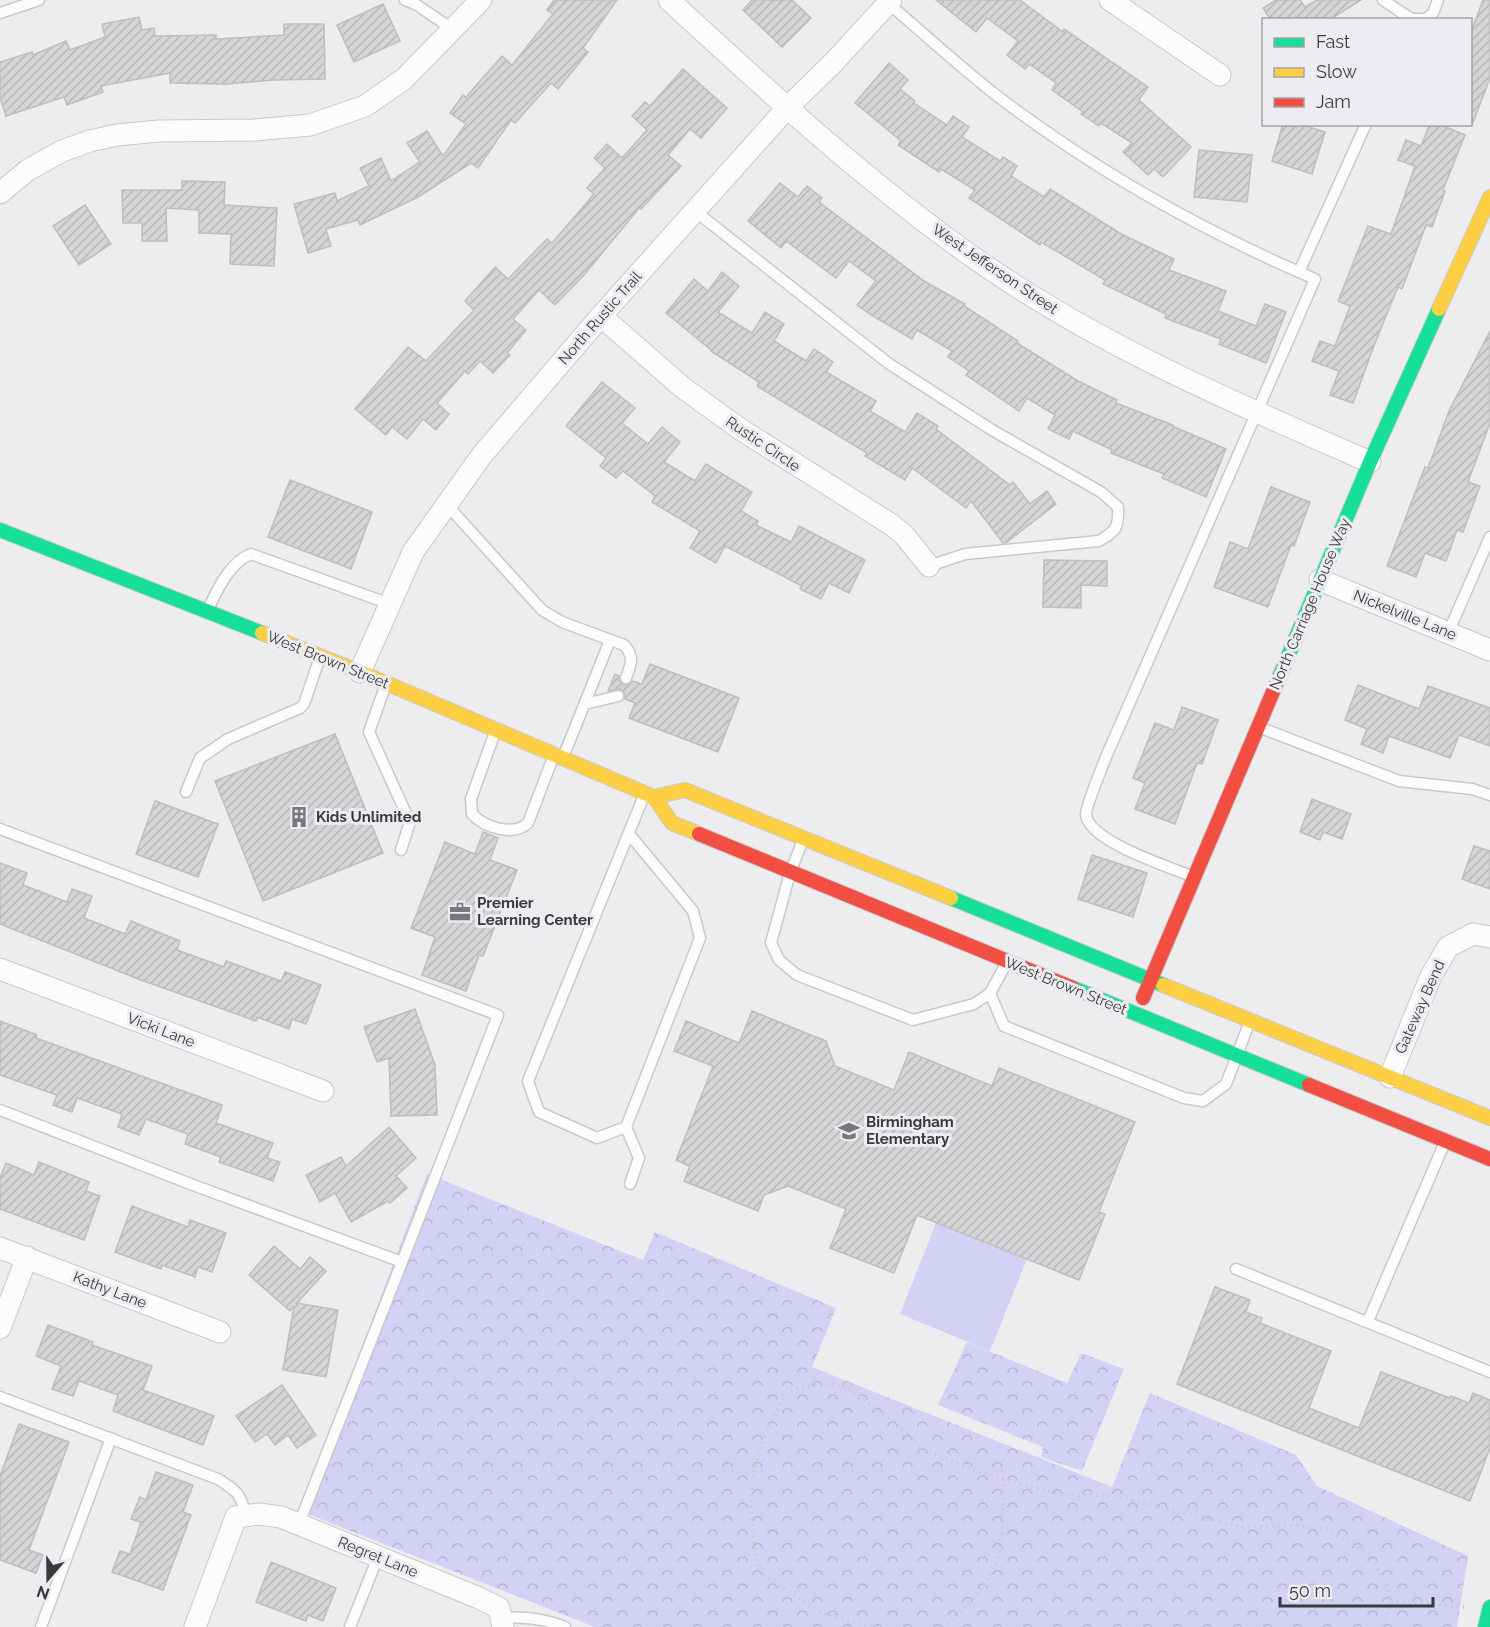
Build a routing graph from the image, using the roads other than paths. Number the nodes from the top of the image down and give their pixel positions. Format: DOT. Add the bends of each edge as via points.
graph roads {
  1 [pos="39,0"];
  2 [pos="405,0"];
  3 [pos="481,0"];
  4 [pos="669,0"];
  5 [pos="1110,0"];
  6 [pos="1383,0"];
  7 [pos="1438,0"];
  8 [pos="890,2"];
  9 [pos="0,13"];
  10 [pos="1411,18"];
  11 [pos="1428,18"];
  12 [pos="452,29"];
  13 [pos="1220,75"];
  14 [pos="787,108"];
  15 [pos="1365,126"];
  16 [pos="0,193"];
  17 [pos="1490,197"];
  18 [pos="695,211"];
  19 [pos="1299,272"];
  20 [pos="601,316"];
  21 [pos="1257,413"];
  22 [pos="1370,462"];
  23 [pos="447,505"];
  24 [pos="0,530"];
  25 [pos="1490,537"];
  26 [pos="929,566"];
  27 [pos="1320,580"];
  28 [pos="390,604"];
  29 [pos="207,612"];
  30 [pos="1448,633"];
  31 [pos="609,640"];
  32 [pos="1490,651"];
  33 [pos="320,657"];
  34 [pos="360,672"];
  35 [pos="626,678"];
  36 [pos="386,683"];
  37 [pos="618,696"];
  38 [pos="585,704"];
  39 [pos="1258,727"];
  40 [pos="496,730"];
  41 [pos="558,756"];
  42 [pos="186,792"];
  43 [pos="649,795"];
  44 [pos="1490,795"];
  45 [pos="0,829"];
  46 [pos="629,834"];
  47 [pos="804,839"];
  48 [pos="401,850"];
  49 [pos="790,873"];
  50 [pos="1194,877"];
  51 [pos="1490,937"];
  52 [pos="1007,961"];
  53 [pos="0,969"];
  54 [pos="1150,980"];
  55 [pos="990,993"];
  56 [pos="1136,1014"];
  57 [pos="1250,1020"];
  58 [pos="1237,1055"];
  59 [pos="1390,1077"];
  60 [pos="322,1091"];
  61 [pos="0,1110"];
  62 [pos="1490,1118"];
  63 [pos="626,1127"];
  64 [pos="1446,1141"];
  65 [pos="1490,1159"];
  66 [pos="630,1184"];
  67 [pos="0,1248"];
  68 [pos="27,1257"];
  69 [pos="402,1262"];
  70 [pos="1236,1269"];
  71 [pos="1368,1322"];
  72 [pos="0,1328"];
  73 [pos="220,1332"];
  74 [pos="1490,1372"];
  75 [pos="0,1396"];
  76 [pos="111,1438"];
  77 [pos="241,1516"];
  78 [pos="299,1524"];
  79 [pos="378,1557"];
  80 [pos="1490,1608"];
  81 [pos="502,1623"];
  82 [pos="41,1627"];
  83 [pos="195,1627"];
  84 [pos="350,1627"];
  85 [pos="565,1627"];
  86 [pos="1485,1627"];
  1 -- 9 [label="lane"];
  2 -- 12 [label="lane"];
  3 -- 12 [label="street"];
  4 -- 14 [label="street, West Jefferson Street"];
  5 -- 13 [label="street"];
  6 -- 10 [label="lane"];
  7 -- 11 [label="lane"];
  8 -- 14 [label="street, North Rustic Trail"];
  8 -- 19 [label="lane" via="996,95 1115,178"];
  12 -- 16 [label="street" via="404,78 365,105 310,125 117,135 62,151 28,170"];
  14 -- 18 [label="street, North Rustic Trail"];
  14 -- 21 [label="street, West Jefferson Street" via="886,193 981,263 1079,325"];
  15 -- 19 [label="lane"];
  17 -- 22 [label="main road, North Carriage House Way"];
  18 -- 20 [label="street, North Rustic Trail"];
  18 -- 26 [label="lane" via="888,363 992,430 1101,492 1118,507 1119,522 1112,533 1099,541 965,554"];
  19 -- 21 [label="lane" via="1315,279"];
  20 -- 23 [label="street, North Rustic Trail" via="482,455"];
  20 -- 26 [label="street, Rustic Circle" via="682,387 740,429 892,525"];
  21 -- 22 [label="street, West Jefferson Street"];
  21 -- 50 [label="lane" via="1106,757 1086,814 1100,835 1115,844"];
  22 -- 27 [label="main road, North Carriage House Way"];
  23 -- 28 [label="street, North Rustic Trail" via="413,552"];
  23 -- 31 [label="lane" via="542,610"];
  24 -- 29 [label="main road, West Brown Street"];
  25 -- 30 [label="lane"];
  27 -- 30 [label="street, Nickelville Lane"];
  27 -- 39 [label="main road, North Carriage House Way"];
  28 -- 29 [label="lane" via="251,554 239,559"];
  28 -- 34 [label="street, North Rustic Trail"];
  29 -- 33 [label="main road, West Brown Street"];
  30 -- 32 [label="street, Nickelville Lane"];
  31 -- 35 [label="lane" via="624,645 630,652 633,661"];
  31 -- 38 [label="lane"];
  33 -- 34 [label="main road, West Brown Street"];
  33 -- 42 [label="lane" via="304,704 228,739 200,758"];
  34 -- 36 [label="main road, West Brown Street"];
  36 -- 40 [label="main road, West Brown Street"];
  36 -- 48 [label="lane" via="369,732 408,820"];
  37 -- 38 [label="lane"];
  38 -- 41 [label="lane"];
  39 -- 44 [label="lane" via="1399,781 1472,789"];
  39 -- 50 [label="main road, North Carriage House Way"];
  40 -- 41 [label="main road, West Brown Street"];
  40 -- 41 [label="lane" via="471,799 472,814 480,820 507,830 528,823"];
  41 -- 43 [label="main road, West Brown Street"];
  43 -- 46 [label="lane"];
  43 -- 47 [label="main road" via="685,790"];
  43 -- 49 [label="main road, West Brown Street" via="672,823"];
  45 -- 69 [label="lane" via="498,1015"];
  46 -- 63 [label="lane" via="693,912 700,938"];
  46 -- 63 [label="lane" via="528,1082 539,1112 597,1138"];
  47 -- 49 [label="lane"];
  47 -- 54 [label="main road"];
  49 -- 52 [label="main road, West Brown Street"];
  49 -- 55 [label="lane" via="771,943 779,960 797,975 913,1020 974,1004"];
  50 -- 54 [label="main road, North Carriage House Way"];
  51 -- 59 [label="street, Gateway Bend" via="1473,934 1448,947 1431,975"];
  52 -- 55 [label="lane"];
  52 -- 56 [label="main road, West Brown Street"];
  53 -- 60 [label="street, Vicki Lane"];
  54 -- 56 [label="main road, North Carriage House Way"];
  54 -- 57 [label="main road"];
  55 -- 58 [label="lane" via="1004,1026 1184,1098 1203,1101 1226,1084"];
  56 -- 58 [label="main road, West Brown Street"];
  57 -- 58 [label="lane"];
  57 -- 59 [label="main road"];
  58 -- 64 [label="main road, West Brown Street"];
  59 -- 62 [label="main road"];
  61 -- 69 [label="lane"];
  63 -- 66 [label="lane" via="639,1158"];
  64 -- 65 [label="main road, West Brown Street"];
  64 -- 71 [label="lane"];
  67 -- 68 [label="street, Kathy Lane"];
  68 -- 72 [label="street"];
  68 -- 73 [label="street, Kathy Lane"];
  69 -- 78 [label="lane"];
  70 -- 71 [label="lane"];
  71 -- 74 [label="lane"];
  75 -- 76 [label="lane"];
  76 -- 77 [label="lane" via="235,1489 242,1498"];
  76 -- 82 [label="lane"];
  77 -- 78 [label="street, Regret Lane" via="281,1517"];
  77 -- 83 [label="street"];
  78 -- 79 [label="street, Regret Lane"];
  79 -- 81 [label="street, Regret Lane" via="499,1608"];
  79 -- 84 [label="lane"];
  80 -- 86 [label="main road"];
  81 -- 85 [label="lane" via="525,1616"];
}
